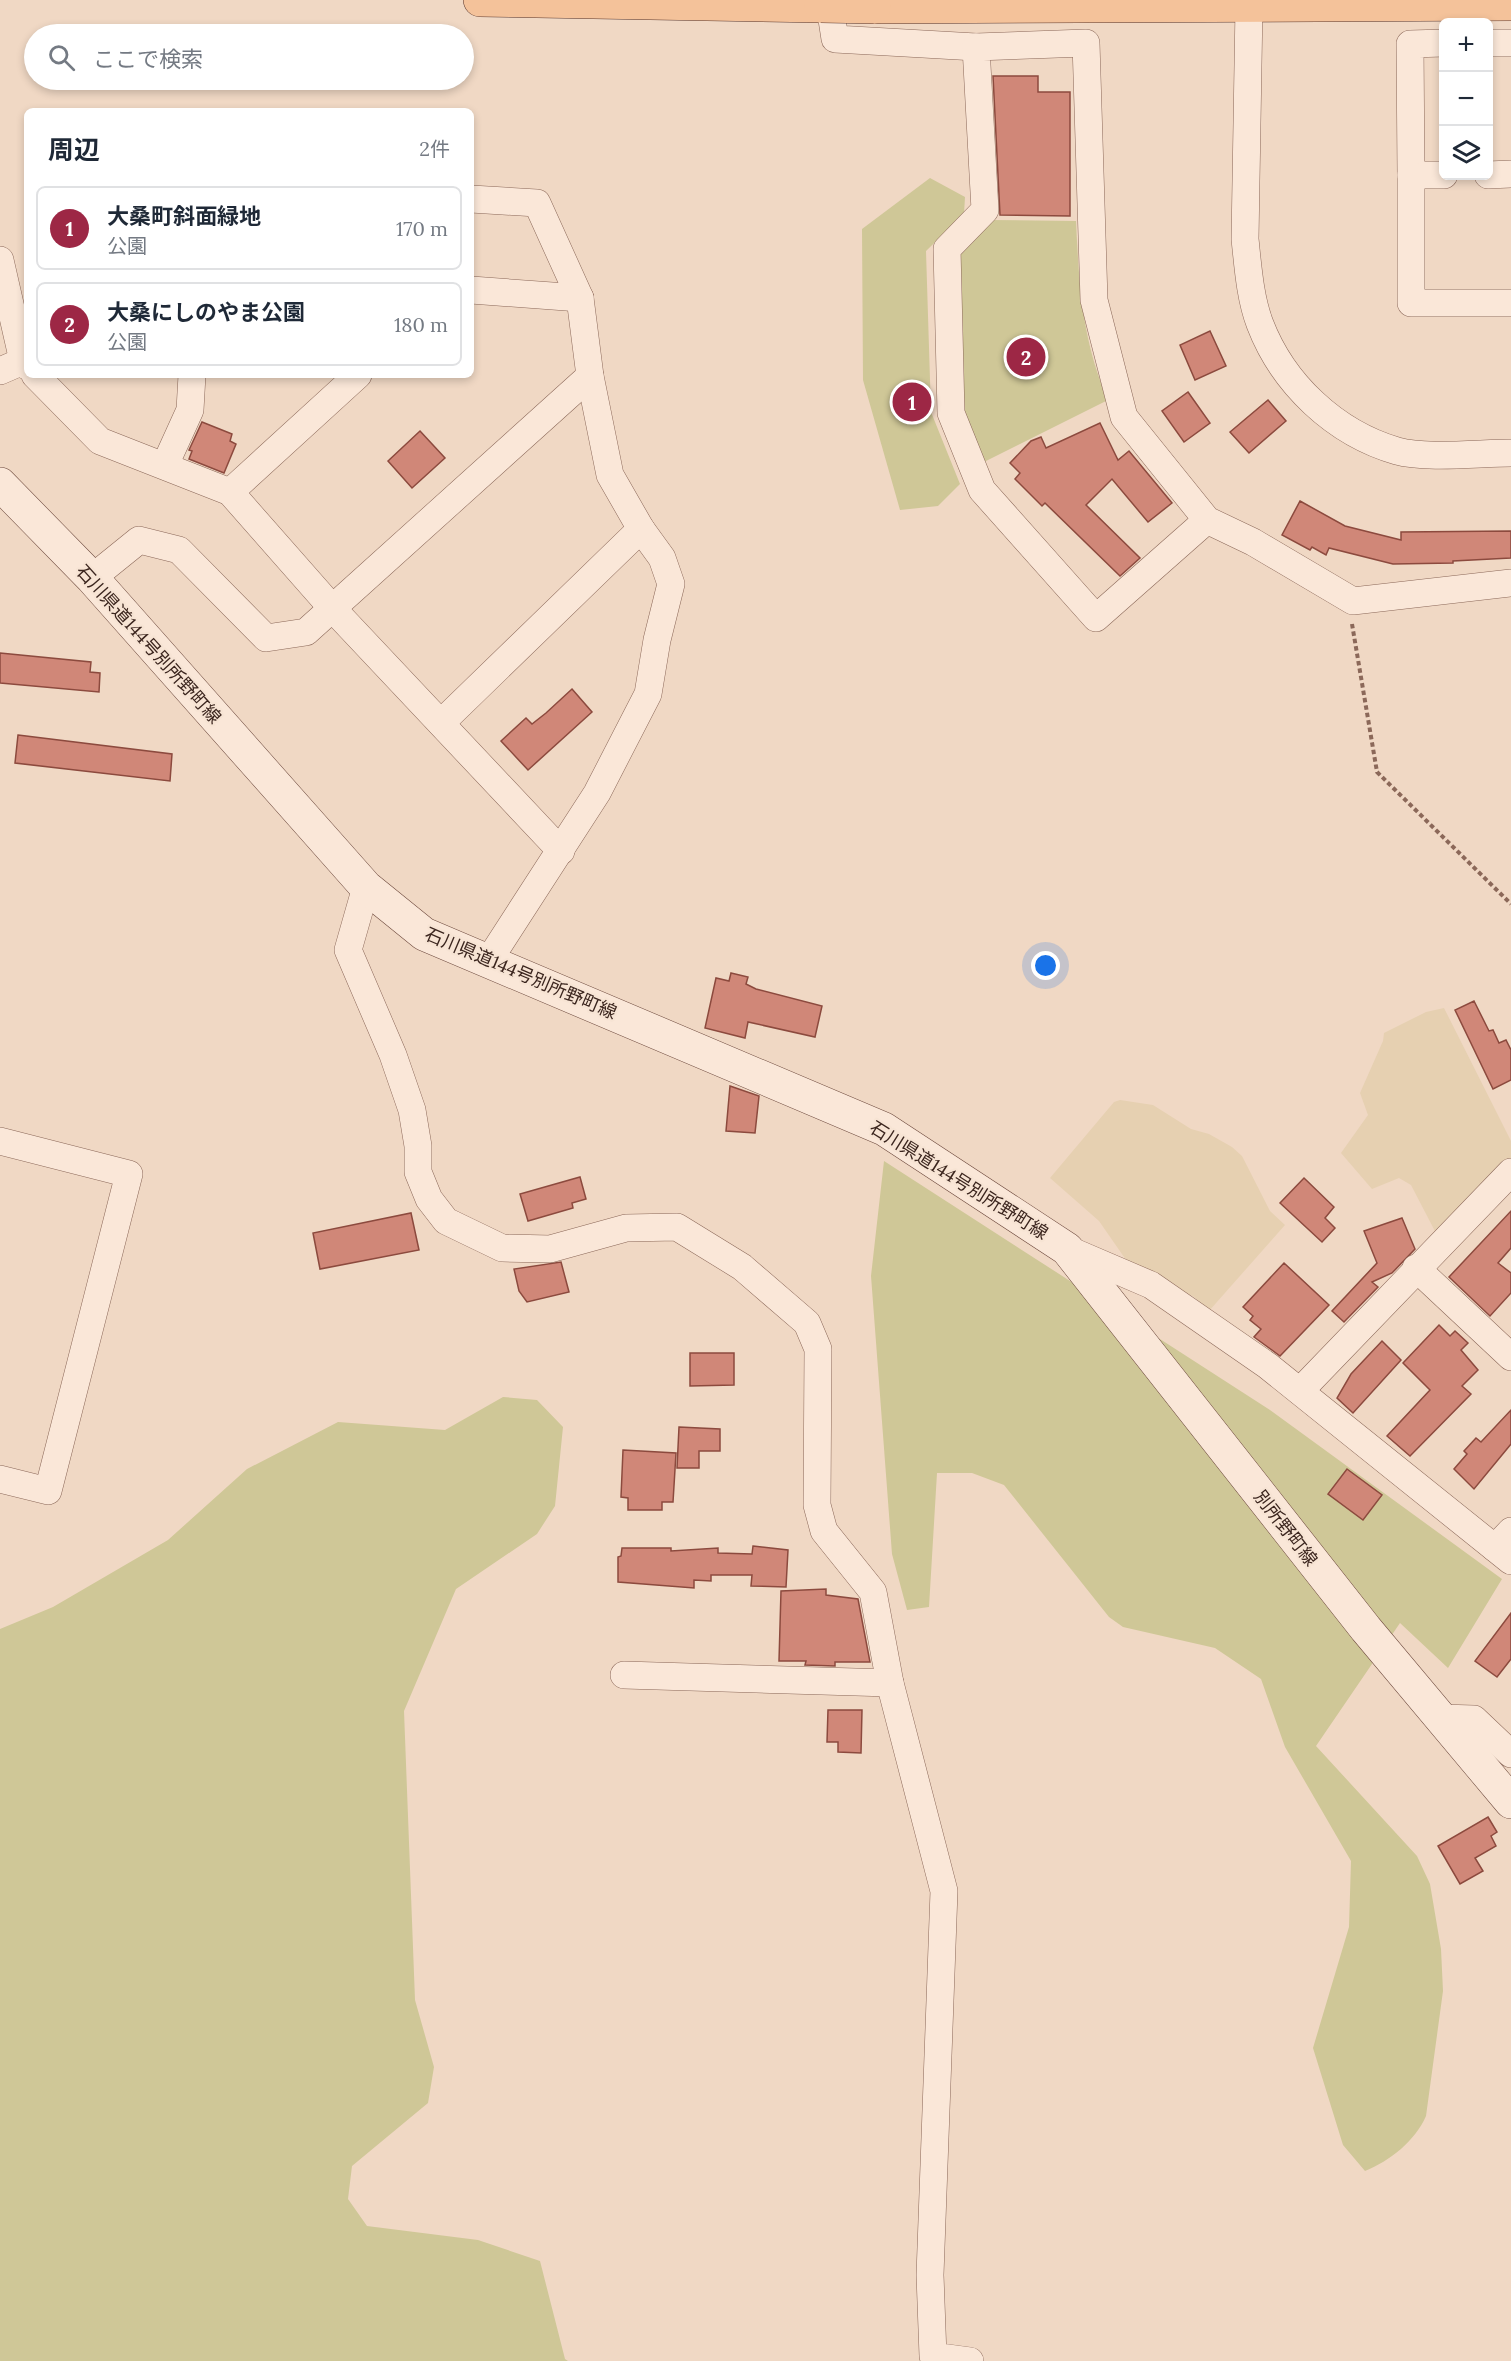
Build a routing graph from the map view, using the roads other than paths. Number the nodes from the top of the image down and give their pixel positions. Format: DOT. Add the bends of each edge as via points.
graph roads {
  1 [pos="480,0"];
  2 [pos="825,3"];
  3 [pos="1511,4"];
  4 [pos="1249,7"];
  5 [pos="1439,43"];
  6 [pos="1493,43"];
  7 [pos="1511,43"];
  8 [pos="976,47"];
  9 [pos="1511,174"];
  10 [pos="1412,175"];
  11 [pos="1439,175"];
  12 [pos="1493,175"];
  13 [pos="474,199"];
  14 [pos="0,260"];
  15 [pos="474,290"];
  16 [pos="580,298"];
  17 [pos="1511,303"];
  18 [pos="21,368"];
  19 [pos="590,376"];
  20 [pos="32,378"];
  21 [pos="192,378"];
  22 [pos="355,378"];
  23 [pos="1511,453"];
  24 [pos="165,465"];
  25 [pos="0,484"];
  26 [pos="230,492"];
  27 [pos="1207,520"];
  28 [pos="641,529"];
  29 [pos="92,578"];
  30 [pos="1511,583"];
  31 [pos="333,609"];
  32 [pos="441,723"];
  33 [pos="561,851"];
  34 [pos="366,887"];
  35 [pos="489,960"];
  36 [pos="0,1141"];
  37 [pos="1510,1173"];
  38 [pos="1067,1250"];
  39 [pos="1416,1268"];
  40 [pos="1511,1357"];
  41 [pos="1300,1391"];
  42 [pos="0,1479"];
  43 [pos="1506,1547"];
  44 [pos="624,1675"];
  45 [pos="890,1683"];
  46 [pos="1441,1718"];
  47 [pos="1511,1754"];
  48 [pos="1511,1802"];
  49 [pos="970,2361"];
  1 -- 2 [label="main road"];
  2 -- 4 [label="main road, bridge" via="874,7"];
  2 -- 8 [label="street" via="835,39"];
  3 -- 4 [label="main road"];
  4 -- 23 [label="street" via="1247,257 1260,324 1287,375 1324,413 1359,436 1398,451"];
  5 -- 10 [label="street" via="1410,44"];
  6 -- 7 [label="street"];
  8 -- 27 [label="street" via="1086,42 1094,300 1124,417"];
  8 -- 27 [label="street" via="984,210 946,249 951,413 982,490 1096,618"];
  9 -- 12 [label="street"];
  10 -- 11 [label="street"];
  10 -- 17 [label="street" via="1411,303"];
  13 -- 16 [label="street" via="537,203"];
  14 -- 18 [label="street"];
  15 -- 16 [label="street"];
  16 -- 19 [label="street"];
  19 -- 28 [label="street" via="610,475"];
  19 -- 31 [label="street"];
  20 -- 24 [label="street" via="100,441"];
  21 -- 24 [label="street" via="190,410"];
  22 -- 26 [label="street"];
  24 -- 26 [label="street"];
  25 -- 29 [label="main road, 石川県道144号別所野町線"];
  26 -- 31 [label="street"];
  27 -- 30 [label="street" via="1253,542 1353,601"];
  28 -- 32 [label="street"];
  28 -- 33 [label="street" via="662,558 670,584 648,694 597,793"];
  29 -- 31 [label="street" via="139,540 180,550 266,638 306,632"];
  29 -- 34 [label="main road, 石川県道144号別所野町線"];
  31 -- 32 [label="street"];
  32 -- 33 [label="street"];
  33 -- 35 [label="street"];
  34 -- 35 [label="main road, 石川県道144号別所野町線" via="424,934"];
  34 -- 45 [label="street" via="348,950 412,1110 418,1172 429,1199 446,1221 502,1248 550,1249 626,1227 677,1227 742,1267 807,1323 818,1349 817,1505 824,1531 873,1592"];
  35 -- 38 [label="main road, 石川県道144号別所野町線" via="885,1129"];
  36 -- 42 [label="street" via="129,1174 48,1491"];
  37 -- 39 [label="street"];
  38 -- 41 [label="street" via="1151,1285"];
  38 -- 46 [label="main road, 別所野町線" via="1366,1629"];
  39 -- 40 [label="street"];
  39 -- 41 [label="street"];
  41 -- 43 [label="street"];
  44 -- 45 [label="street"];
  45 -- 49 [label="street" via="944,1891 930,2275 933,2356"];
  46 -- 47 [label="street" via="1474,1719"];
  46 -- 48 [label="main road, 別所野町線"];
}
